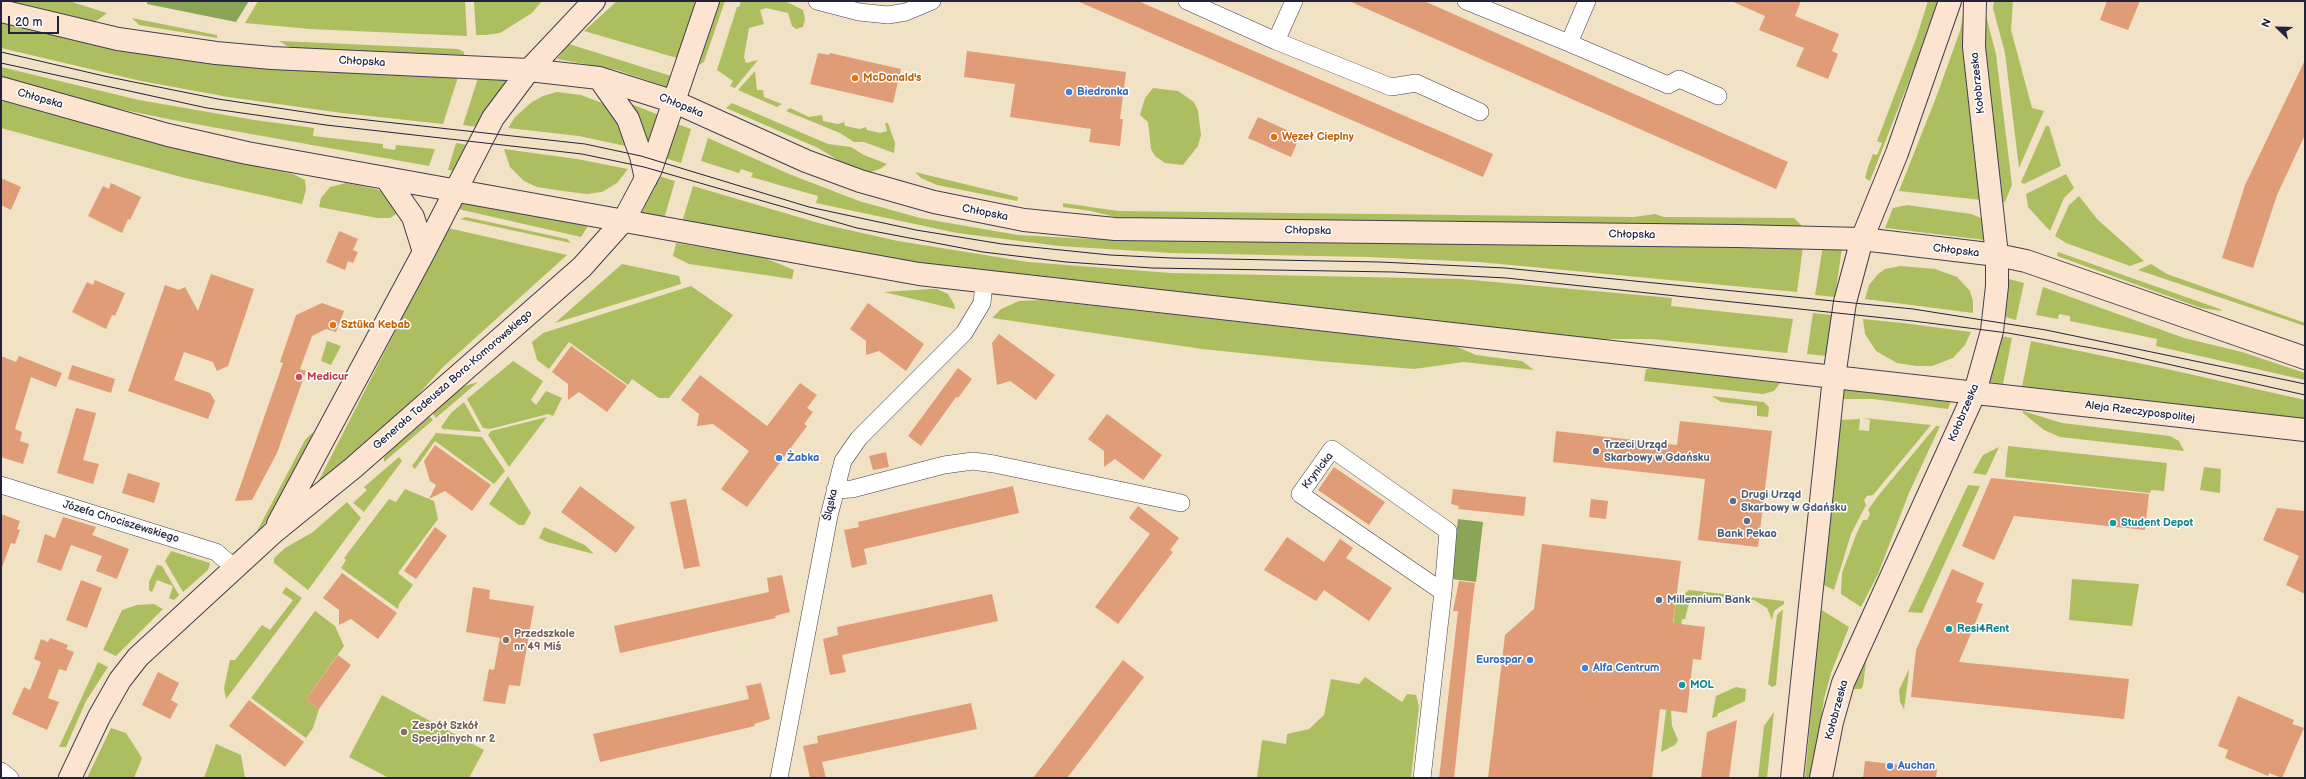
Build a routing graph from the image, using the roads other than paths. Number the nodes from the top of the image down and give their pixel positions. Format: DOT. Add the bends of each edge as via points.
graph roads {
  1 [pos="594,1"];
  2 [pos="708,1"];
  3 [pos="817,1"];
  4 [pos="932,1"];
  5 [pos="1187,1"];
  6 [pos="1294,1"];
  7 [pos="1466,1"];
  8 [pos="1587,1"];
  9 [pos="1950,1"];
  10 [pos="1975,1"];
  11 [pos="1,11"];
  12 [pos="1276,41"];
  13 [pos="1569,43"];
  14 [pos="529,70"];
  15 [pos="599,78"];
  16 [pos="1,88"];
  17 [pos="1718,96"];
  18 [pos="674,102"];
  19 [pos="1480,112"];
  20 [pos="386,178"];
  21 [pos="646,179"];
  22 [pos="455,192"];
  23 [pos="624,220"];
  24 [pos="1862,239"];
  25 [pos="424,252"];
  26 [pos="1997,255"];
  27 [pos="984,283"];
  28 [pos="2305,358"];
  29 [pos="1834,377"];
  30 [pos="1975,392"];
  31 [pos="2305,430"];
  32 [pos="1,485"];
  33 [pos="835,490"];
  34 [pos="1181,503"];
  35 [pos="274,532"];
  36 [pos="236,569"];
  37 [pos="1443,592"];
  38 [pos="1,771"];
  39 [pos="10,778"];
  40 [pos="70,778"];
  41 [pos="780,778"];
  42 [pos="1422,778"];
  43 [pos="1792,778"];
  44 [pos="1821,778"];
  1 -- 14 [label="main road, Generała Tadeusza Bora-Komorowskiego"];
  2 -- 18 [label="main road, Generała Tadeusza Bora-Komorowskiego"];
  3 -- 4 [label="street" via="859,12 888,15 906,12"];
  5 -- 12 [label="street"];
  6 -- 12 [label="street"];
  7 -- 13 [label="street"];
  8 -- 13 [label="street"];
  9 -- 24 [label="main road" via="1897,153"];
  10 -- 26 [label="main road, Kołobrzeska" via="1974,47"];
  11 -- 14 [label="main road, Chłopska" via="103,36 216,53"];
  12 -- 19 [label="street" via="1392,87 1416,83"];
  13 -- 17 [label="street" via="1668,85 1679,79"];
  14 -- 15 [label="main road, Chłopska"];
  14 -- 22 [label="main road, Generała Tadeusza Bora-Komorowskiego" via="493,118"];
  15 -- 18 [label="main road, Chłopska"];
  15 -- 21 [label="main road" via="628,119"];
  16 -- 20 [label="main road, Chłopska" via="199,143"];
  18 -- 21 [label="main road, Generała Tadeusza Bora-Komorowskiego"];
  18 -- 24 [label="main road, Chłopska" via="806,161 860,181 934,202 1024,220 1115,229"];
  20 -- 22 [label="main road, Chłopska"];
  20 -- 25 [label="main road" via="413,218"];
  21 -- 23 [label="main road, Generała Tadeusza Bora-Komorowskiego"];
  22 -- 23 [label="main road, Chłopska"];
  22 -- 25 [label="main road, Generała Tadeusza Bora-Komorowskiego"];
  23 -- 27 [label="main road, Chłopska" via="858,264"];
  23 -- 35 [label="main road, Generała Tadeusza Bora-Komorowskiego" via="582,267 353,468"];
  24 -- 26 [label="main road, Chłopska"];
  24 -- 29 [label="main road" via="1846,302"];
  25 -- 35 [label="main road, Generała Tadeusza Bora-Komorowskiego"];
  26 -- 28 [label="main road" via="2038,266"];
  26 -- 30 [label="main road, Kołobrzeska" via="1997,286 1992,331"];
  27 -- 29 [label="main road, Chłopska"];
  27 -- 33 [label="street, Śląska" via="982,303 964,333 849,450"];
  29 -- 30 [label="main road, Chłopska"];
  29 -- 43 [label="main road"];
  30 -- 31 [label="main road, Aleja Rzeczypospolitej"];
  30 -- 44 [label="main road, Kołobrzeska" via="1843,683"];
  32 -- 36 [label="street, Józefa Chociszewskiego" via="216,552"];
  33 -- 34 [label="street" via="852,489 944,465 973,461"];
  33 -- 41 [label="street, Śląska"];
  35 -- 36 [label="main road, Generała Tadeusza Bora-Komorowskiego"];
  36 -- 40 [label="main road, Generała Tadeusza Bora-Komorowskiego" via="138,657 120,680 99,717"];
  37 -- 37 [label="street, Krynicka" via="1300,494 1332,449 1448,531"];
  37 -- 42 [label="street, Krynicka"];
  38 -- 39 [label="street"];
}
